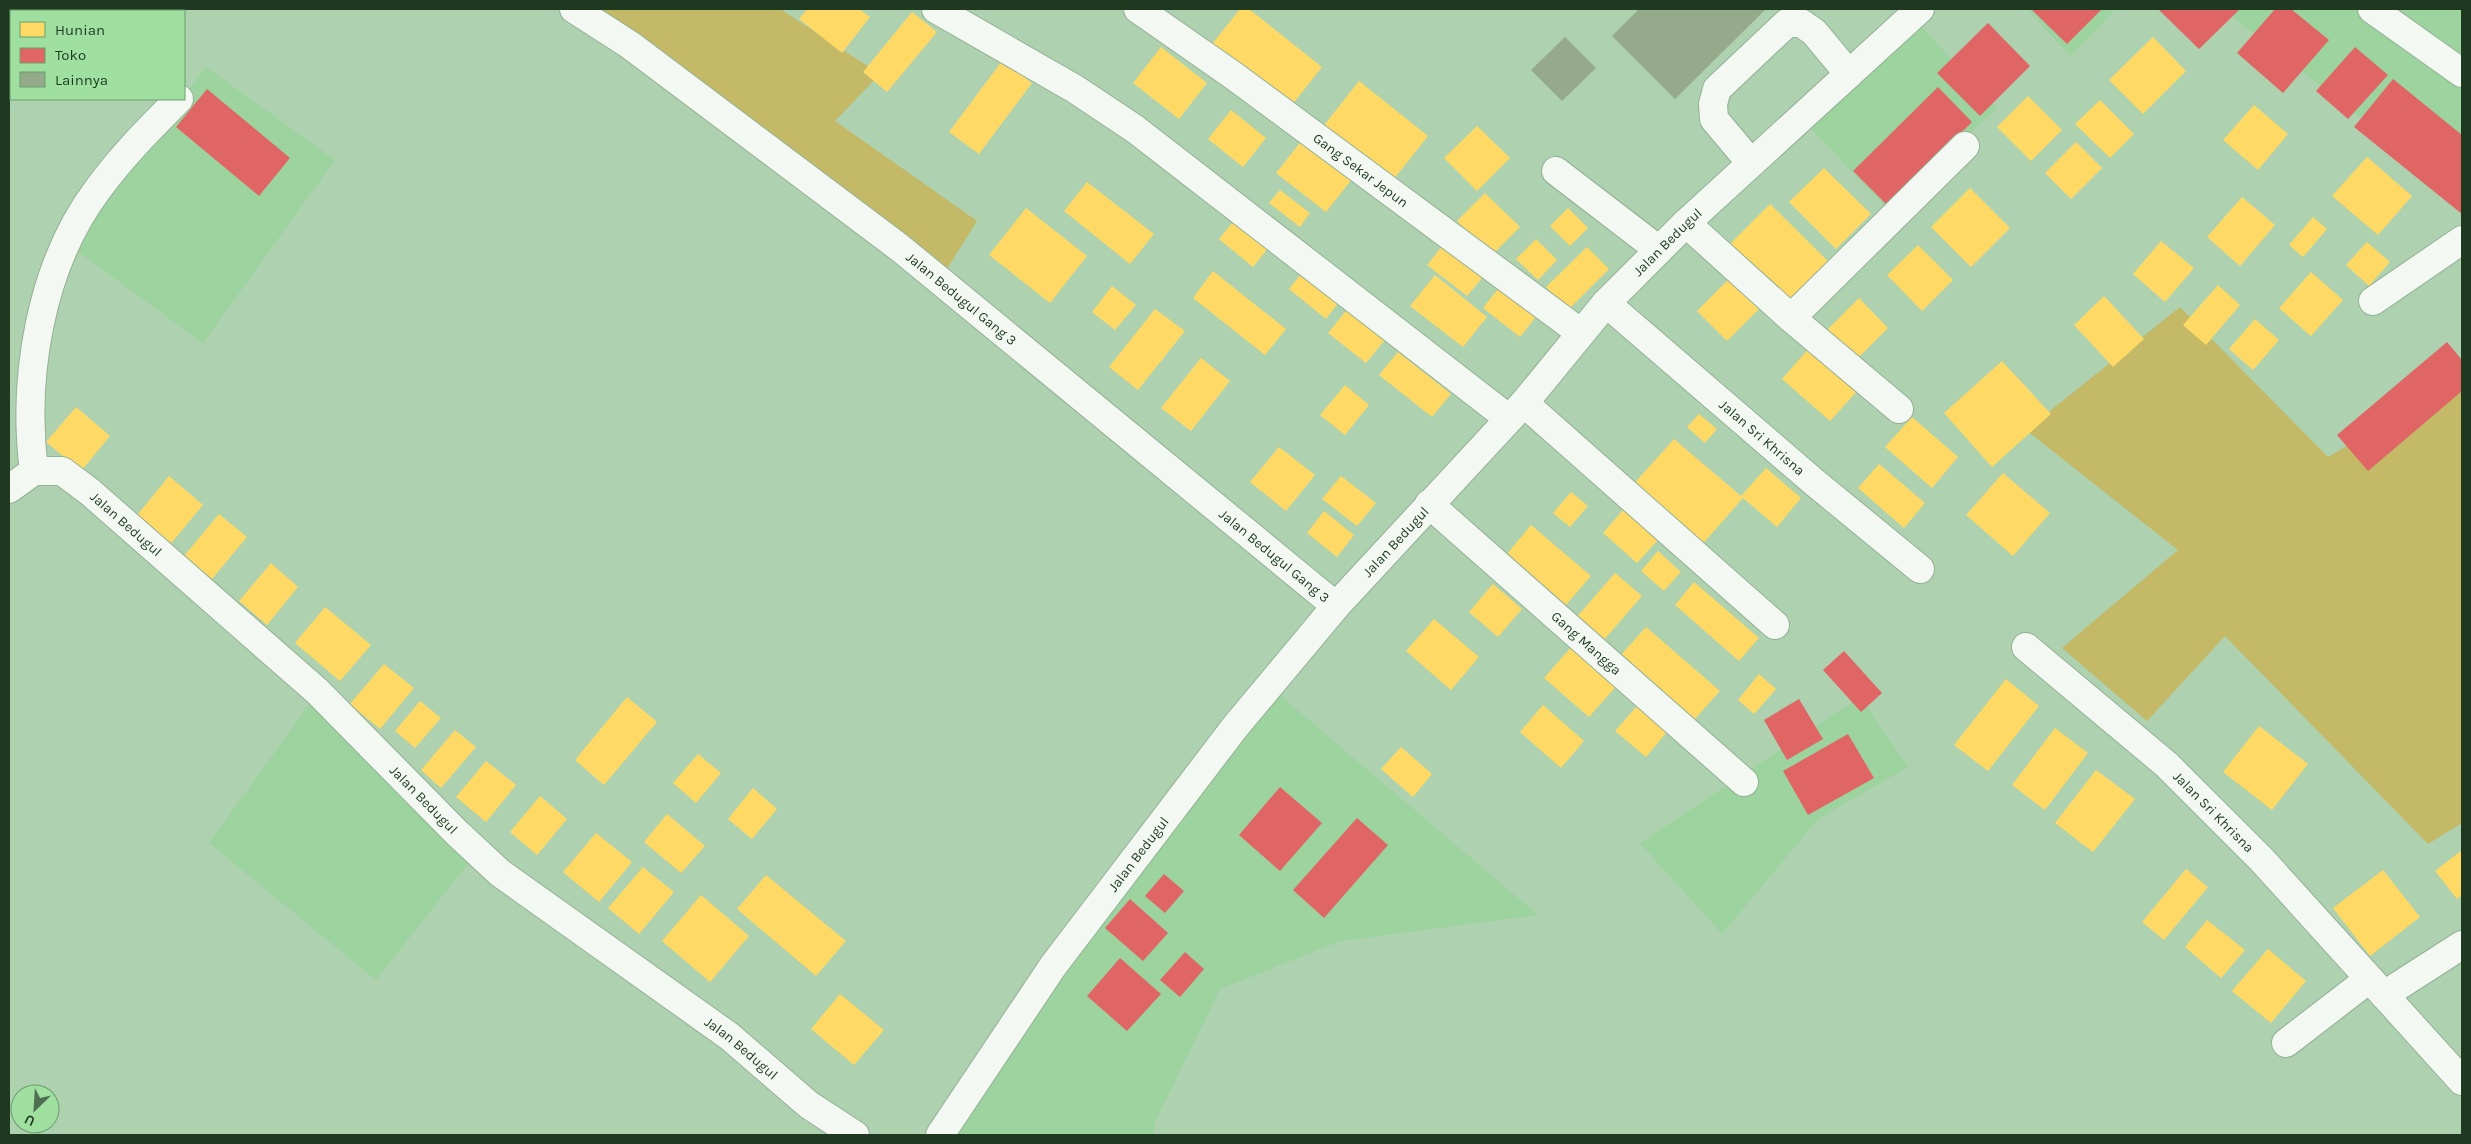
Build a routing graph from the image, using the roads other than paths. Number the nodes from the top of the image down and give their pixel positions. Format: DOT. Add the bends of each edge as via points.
graph roads {
  1 [pos="574,9"];
  2 [pos="936,9"];
  3 [pos="1138,9"];
  4 [pos="1920,9"];
  5 [pos="2372,9"];
  6 [pos="1849,74"];
  7 [pos="2462,74"];
  8 [pos="178,100"];
  9 [pos="1965,146"];
  10 [pos="1751,163"];
  11 [pos="1556,171"];
  12 [pos="1686,223"];
  13 [pos="2462,240"];
  14 [pos="1659,250"];
  15 [pos="2374,301"];
  16 [pos="1606,303"];
  17 [pos="1791,318"];
  18 [pos="1581,333"];
  19 [pos="1899,409"];
  20 [pos="1516,410"];
  21 [pos="34,471"];
  22 [pos="9,489"];
  23 [pos="1429,504"];
  24 [pos="1920,569"];
  25 [pos="1336,606"];
  26 [pos="1775,625"];
  27 [pos="2026,648"];
  28 [pos="1744,782"];
  29 [pos="2462,946"];
  30 [pos="2376,987"];
  31 [pos="2286,1043"];
  32 [pos="2462,1081"];
  33 [pos="855,1135"];
  34 [pos="940,1135"];
  1 -- 25 [label="street, Jalan Bedugul Gang 3" via="630,45 900,248"];
  2 -- 20 [label="street" via="1075,89 1135,129"];
  3 -- 18 [label="street, Gang Sekar Jepun"];
  4 -- 6 [label="street, Jalan Bedugul"];
  5 -- 7 [label="street"];
  6 -- 10 [label="street, Jalan Bedugul"];
  6 -- 10 [label="street" via="1814,32 1801,23 1786,23 1717,89 1714,119"];
  8 -- 21 [label="street" via="97,189 80,217 52,280 36,337 31,377 30,438"];
  9 -- 17 [label="street"];
  10 -- 12 [label="street, Jalan Bedugul"];
  11 -- 14 [label="street"];
  12 -- 14 [label="street, Jalan Bedugul"];
  12 -- 17 [label="street"];
  13 -- 15 [label="street"];
  14 -- 16 [label="street, Jalan Bedugul"];
  16 -- 18 [label="street, Jalan Bedugul"];
  16 -- 24 [label="street, Jalan Sri Khrisna"];
  17 -- 19 [label="street"];
  18 -- 20 [label="street, Jalan Bedugul"];
  20 -- 23 [label="street, Jalan Bedugul"];
  20 -- 26 [label="street"];
  21 -- 22 [label="street"];
  21 -- 33 [label="street, Jalan Bedugul" via="62,471 90,492 317,691 500,873 729,1036 809,1105"];
  23 -- 25 [label="street, Jalan Bedugul"];
  23 -- 28 [label="street, Gang Mangga"];
  25 -- 34 [label="street, Jalan Bedugul" via="1235,727 1053,966"];
  27 -- 30 [label="street, Jalan Sri Khrisna" via="2168,765 2262,860"];
  29 -- 30 [label="street"];
  30 -- 31 [label="street"];
  30 -- 32 [label="street, Jalan Sri Khrisna"];
}
